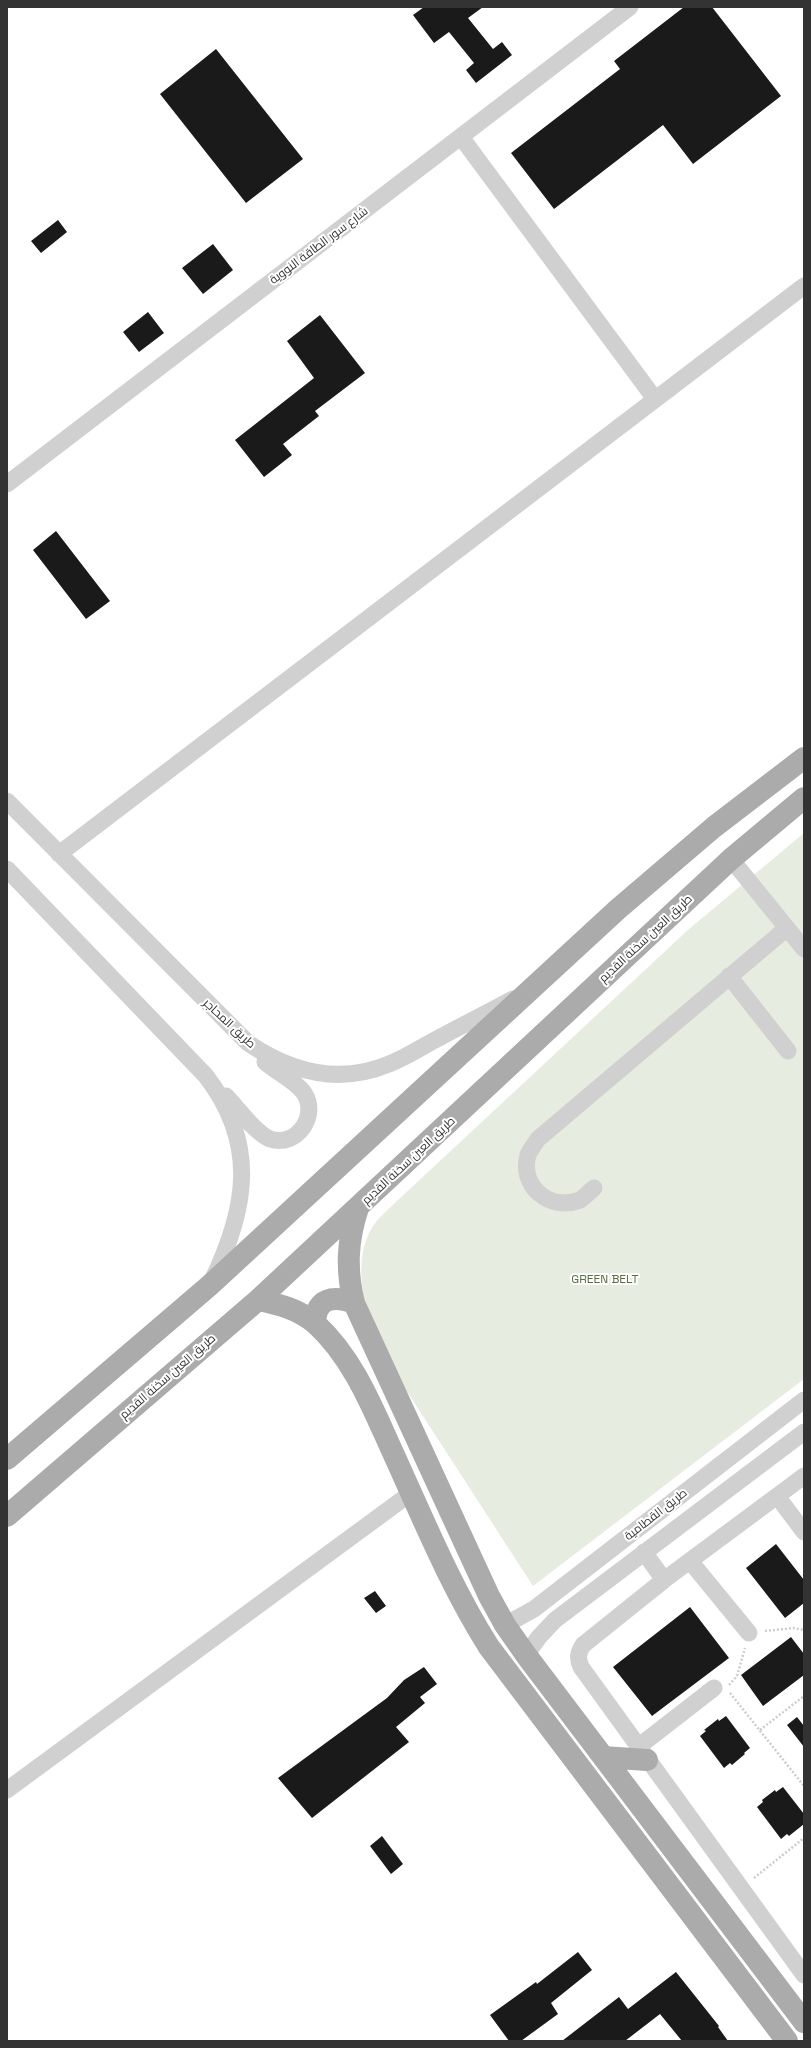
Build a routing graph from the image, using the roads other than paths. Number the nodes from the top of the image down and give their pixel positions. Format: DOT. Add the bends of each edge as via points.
graph roads {
  1 [pos="630,7"];
  2 [pos="461,137"];
  3 [pos="804,286"];
  4 [pos="655,399"];
  5 [pos="7,484"];
  6 [pos="804,758"];
  7 [pos="804,798"];
  8 [pos="7,801"];
  9 [pos="59,854"];
  10 [pos="731,859"];
  11 [pos="7,869"];
  12 [pos="787,928"];
  13 [pos="804,949"];
  14 [pos="729,976"];
  15 [pos="532,988"];
  16 [pos="248,1043"];
  17 [pos="788,1051"];
  18 [pos="206,1076"];
  19 [pos="594,1188"];
  20 [pos="358,1208"];
  21 [pos="210,1286"];
  22 [pos="258,1300"];
  23 [pos="354,1303"];
  24 [pos="315,1323"];
  25 [pos="804,1400"];
  26 [pos="804,1432"];
  27 [pos="7,1459"];
  28 [pos="804,1476"];
  29 [pos="411,1493"];
  30 [pos="776,1496"];
  31 [pos="7,1516"];
  32 [pos="804,1532"];
  33 [pos="644,1552"];
  34 [pos="690,1561"];
  35 [pos="664,1580"];
  36 [pos="505,1625"];
  37 [pos="749,1633"];
  38 [pos="526,1655"];
  39 [pos="714,1688"];
  40 [pos="642,1754"];
  41 [pos="603,1757"];
  42 [pos="7,1790"];
  43 [pos="802,1969"];
  44 [pos="804,2022"];
  45 [pos="787,2041"];
  1 -- 2 [label="street, شارع سور الطاقة النووية"];
  2 -- 4 [label="street"];
  2 -- 5 [label="street, شارع سور الطاقة النووية"];
  3 -- 4 [label="street"];
  4 -- 9 [label="street"];
  6 -- 15 [label="main road" via="708,832 618,909"];
  7 -- 10 [label="main road, طريق العين سخنة القديم"];
  8 -- 9 [label="street, طريق المحاجر"];
  9 -- 16 [label="street, طريق المحاجر"];
  10 -- 12 [label="street"];
  10 -- 20 [label="main road, طريق العين سخنة القديم"];
  11 -- 18 [label="street"];
  12 -- 13 [label="street"];
  12 -- 14 [label="street"];
  14 -- 17 [label="street"];
  14 -- 19 [label="street" via="538,1139 528,1154 527,1172 531,1183 546,1200 564,1204 581,1199"];
  15 -- 16 [label="street, طريق المحاجر" via="389,1064 364,1072 315,1073 291,1067 268,1057"];
  15 -- 21 [label="main road"];
  16 -- 18 [label="street" via="270,1066 304,1092 309,1113 300,1132 291,1138 281,1140 271,1139 262,1134"];
  18 -- 21 [label="street" via="232,1121 238,1137 243,1171 232,1230"];
  20 -- 22 [label="main road, طريق العين سخنة القديم"];
  20 -- 23 [label="main road" via="348,1246 347,1265"];
  21 -- 27 [label="main road"];
  22 -- 24 [label="main road" via="278,1304"];
  22 -- 31 [label="main road, طريق العين سخنة القديم"];
  23 -- 24 [label="main road" via="334,1298 326,1300 317,1310"];
  23 -- 36 [label="main road" via="481,1582"];
  24 -- 29 [label="main road" via="338,1348 353,1371"];
  25 -- 36 [label="street, طريق القطامية" via="534,1609"];
  26 -- 33 [label="street, طريق القطامية"];
  28 -- 30 [label="street"];
  29 -- 42 [label="street"];
  29 -- 45 [label="main road" via="456,1591 489,1648"];
  30 -- 32 [label="street"];
  30 -- 34 [label="street"];
  33 -- 35 [label="street"];
  33 -- 38 [label="street, طريق القطامية" via="555,1620"];
  34 -- 35 [label="street"];
  34 -- 37 [label="street"];
  35 -- 40 [label="street" via="584,1645 579,1652 578,1660 581,1667"];
  36 -- 38 [label="main road"];
  38 -- 41 [label="main road"];
  39 -- 40 [label="street"];
  40 -- 41 [label="main road"];
  40 -- 43 [label="street"];
  41 -- 44 [label="main road"];
}
